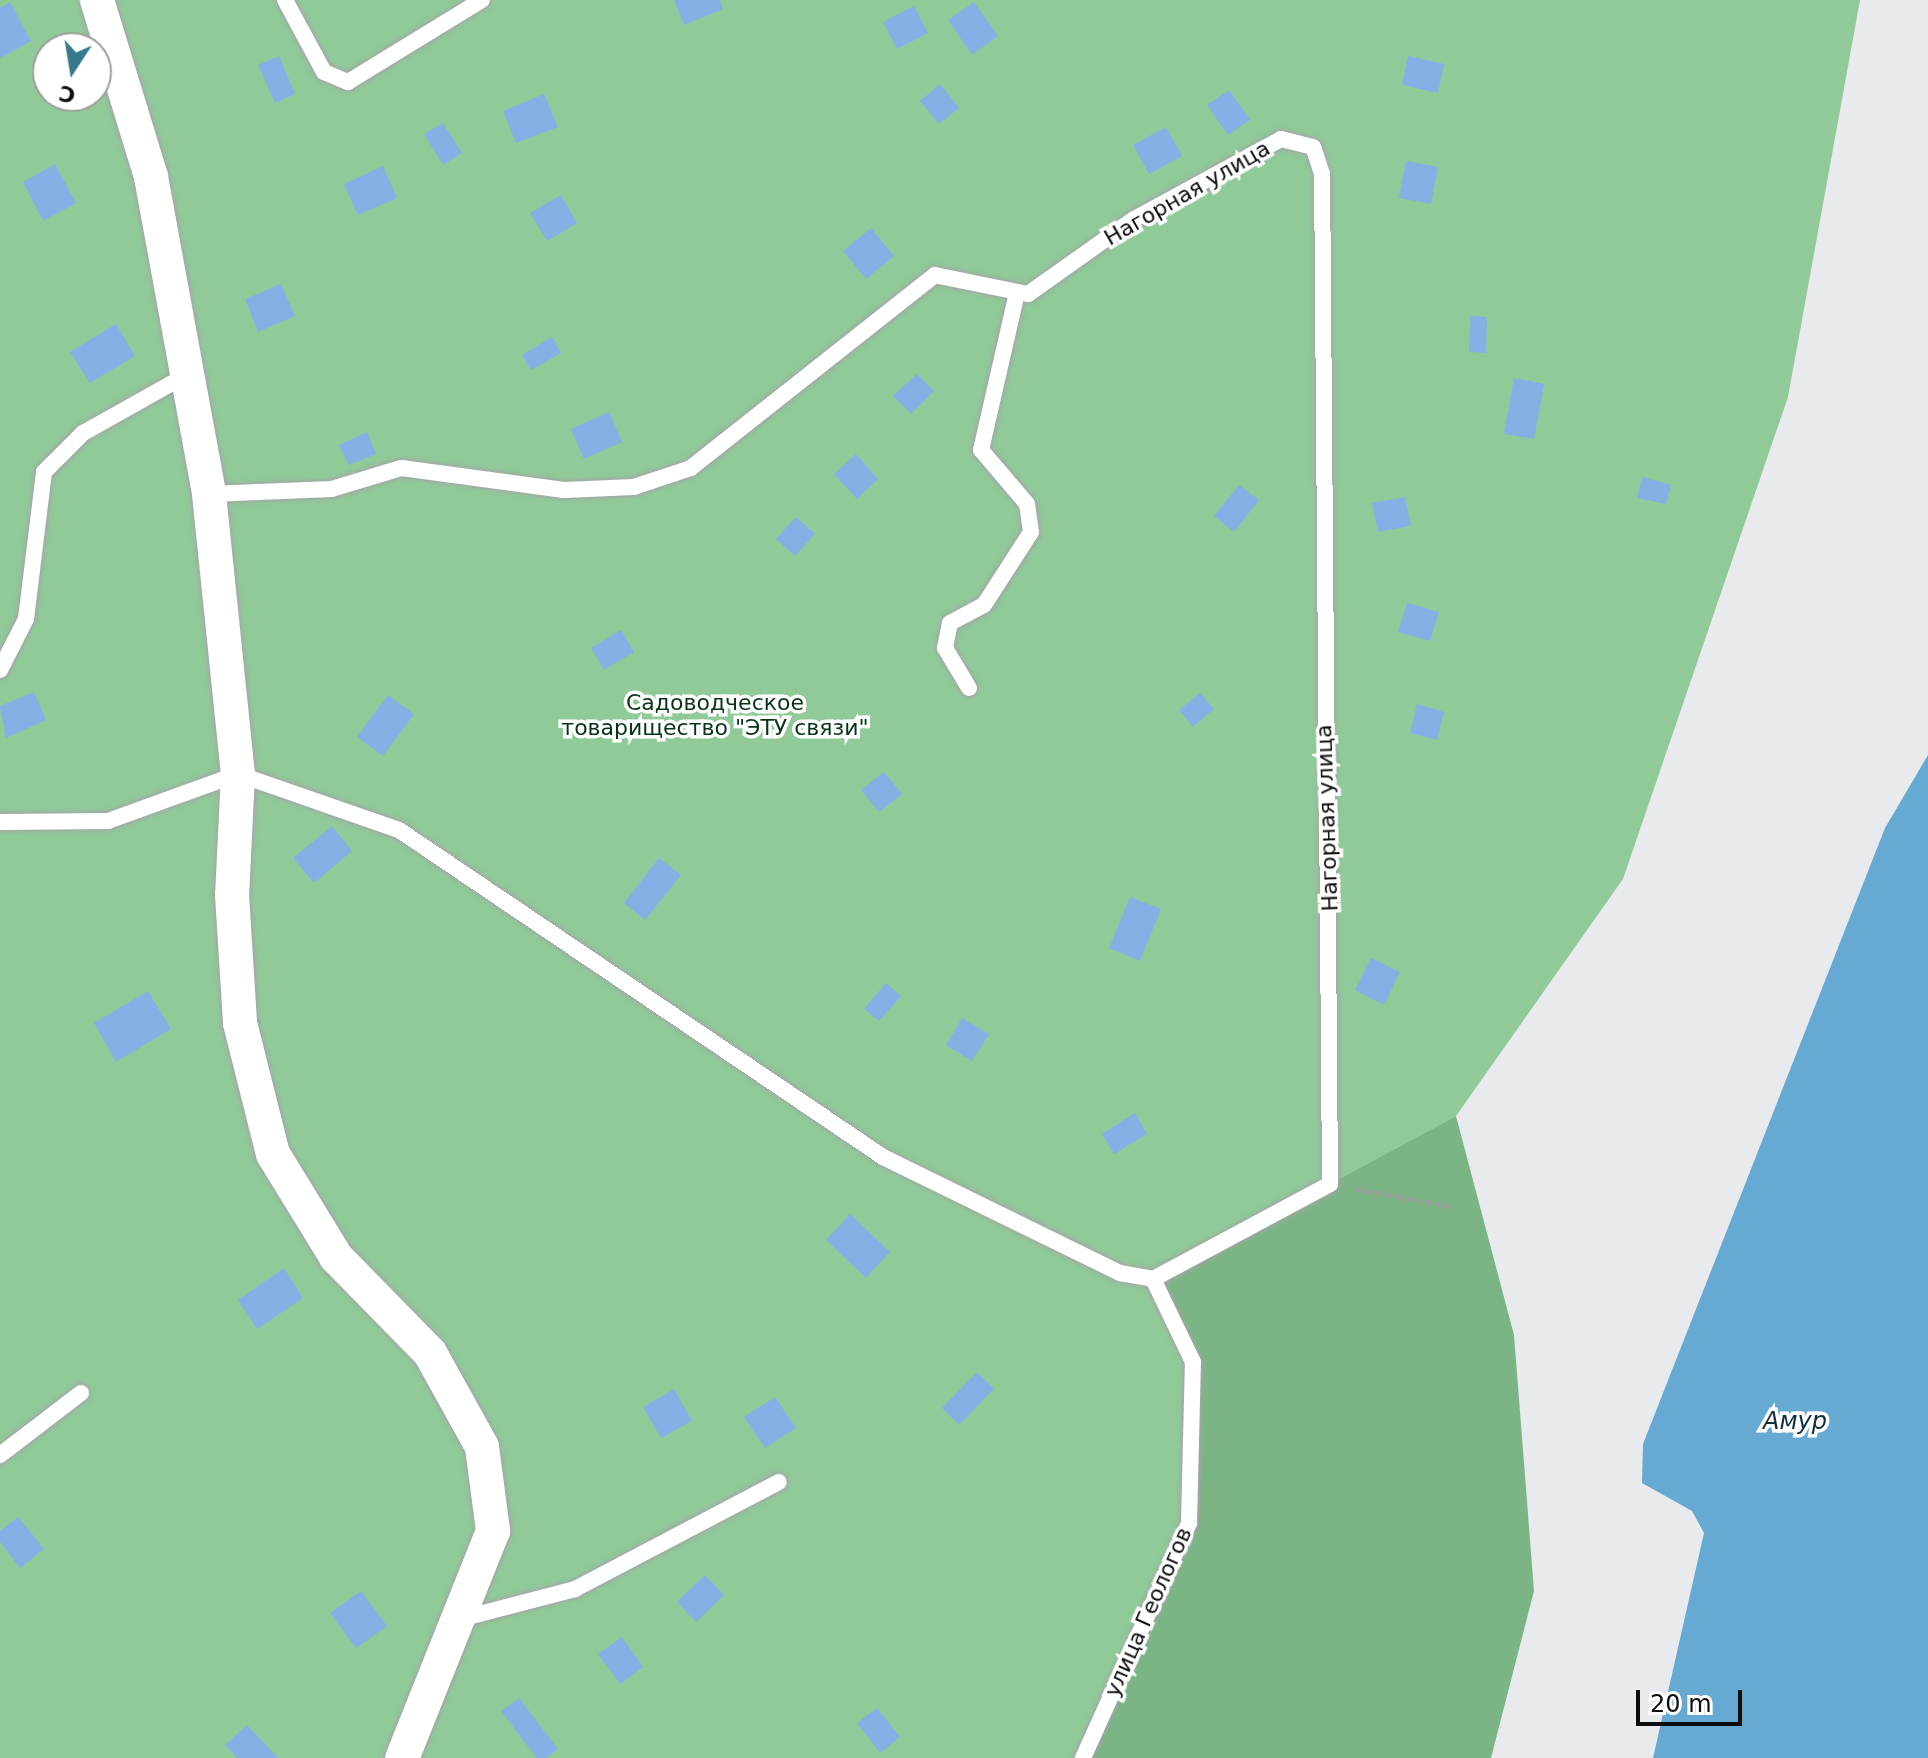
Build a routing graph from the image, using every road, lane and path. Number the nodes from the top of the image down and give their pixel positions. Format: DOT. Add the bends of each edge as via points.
graph roads {
  1 [pos="97,0"];
  2 [pos="285,0"];
  3 [pos="482,0"];
  4 [pos="1017,293"];
  5 [pos="189,373"];
  6 [pos="209,494"];
  7 [pos="0,670"];
  8 [pos="969,688"];
  9 [pos="238,774"];
  10 [pos="0,822"];
  11 [pos="1330,1184"];
  12 [pos="1449,1206"];
  13 [pos="1153,1279"];
  14 [pos="81,1393"];
  15 [pos="0,1455"];
  16 [pos="779,1482"];
  17 [pos="464,1618"];
  18 [pos="402,1758"];
  19 [pos="1083,1758"];
  1 -- 5 [label="street" via="151,177"];
  2 -- 3 [label="lane" via="324,72 348,82"];
  4 -- 6 [label="lane" via="935,275 691,468 634,487 564,490 401,468 332,489"];
  4 -- 8 [label="lane" via="981,450 1027,504 1031,532 984,605 950,623 945,648"];
  4 -- 11 [label="lane, Нагорная улица" via="1028,294 1134,219 1281,139 1313,147 1322,174"];
  5 -- 6 [label="street"];
  5 -- 7 [label="lane" via="83,433 44,472 26,619"];
  6 -- 9 [label="street"];
  9 -- 10 [label="lane" via="108,821"];
  9 -- 13 [label="lane" via="399,830 883,1157 1044,1239 1120,1273"];
  9 -- 17 [label="street" via="232,895 240,1023 273,1154 336,1257 430,1353 482,1447 493,1531"];
  11 -- 12 [label="path"];
  11 -- 13 [label="lane"];
  13 -- 19 [label="lane, улица Геологов" via="1193,1362 1189,1523"];
  14 -- 15 [label="lane"];
  16 -- 17 [label="lane" via="575,1589"];
  17 -- 18 [label="street"];
}
